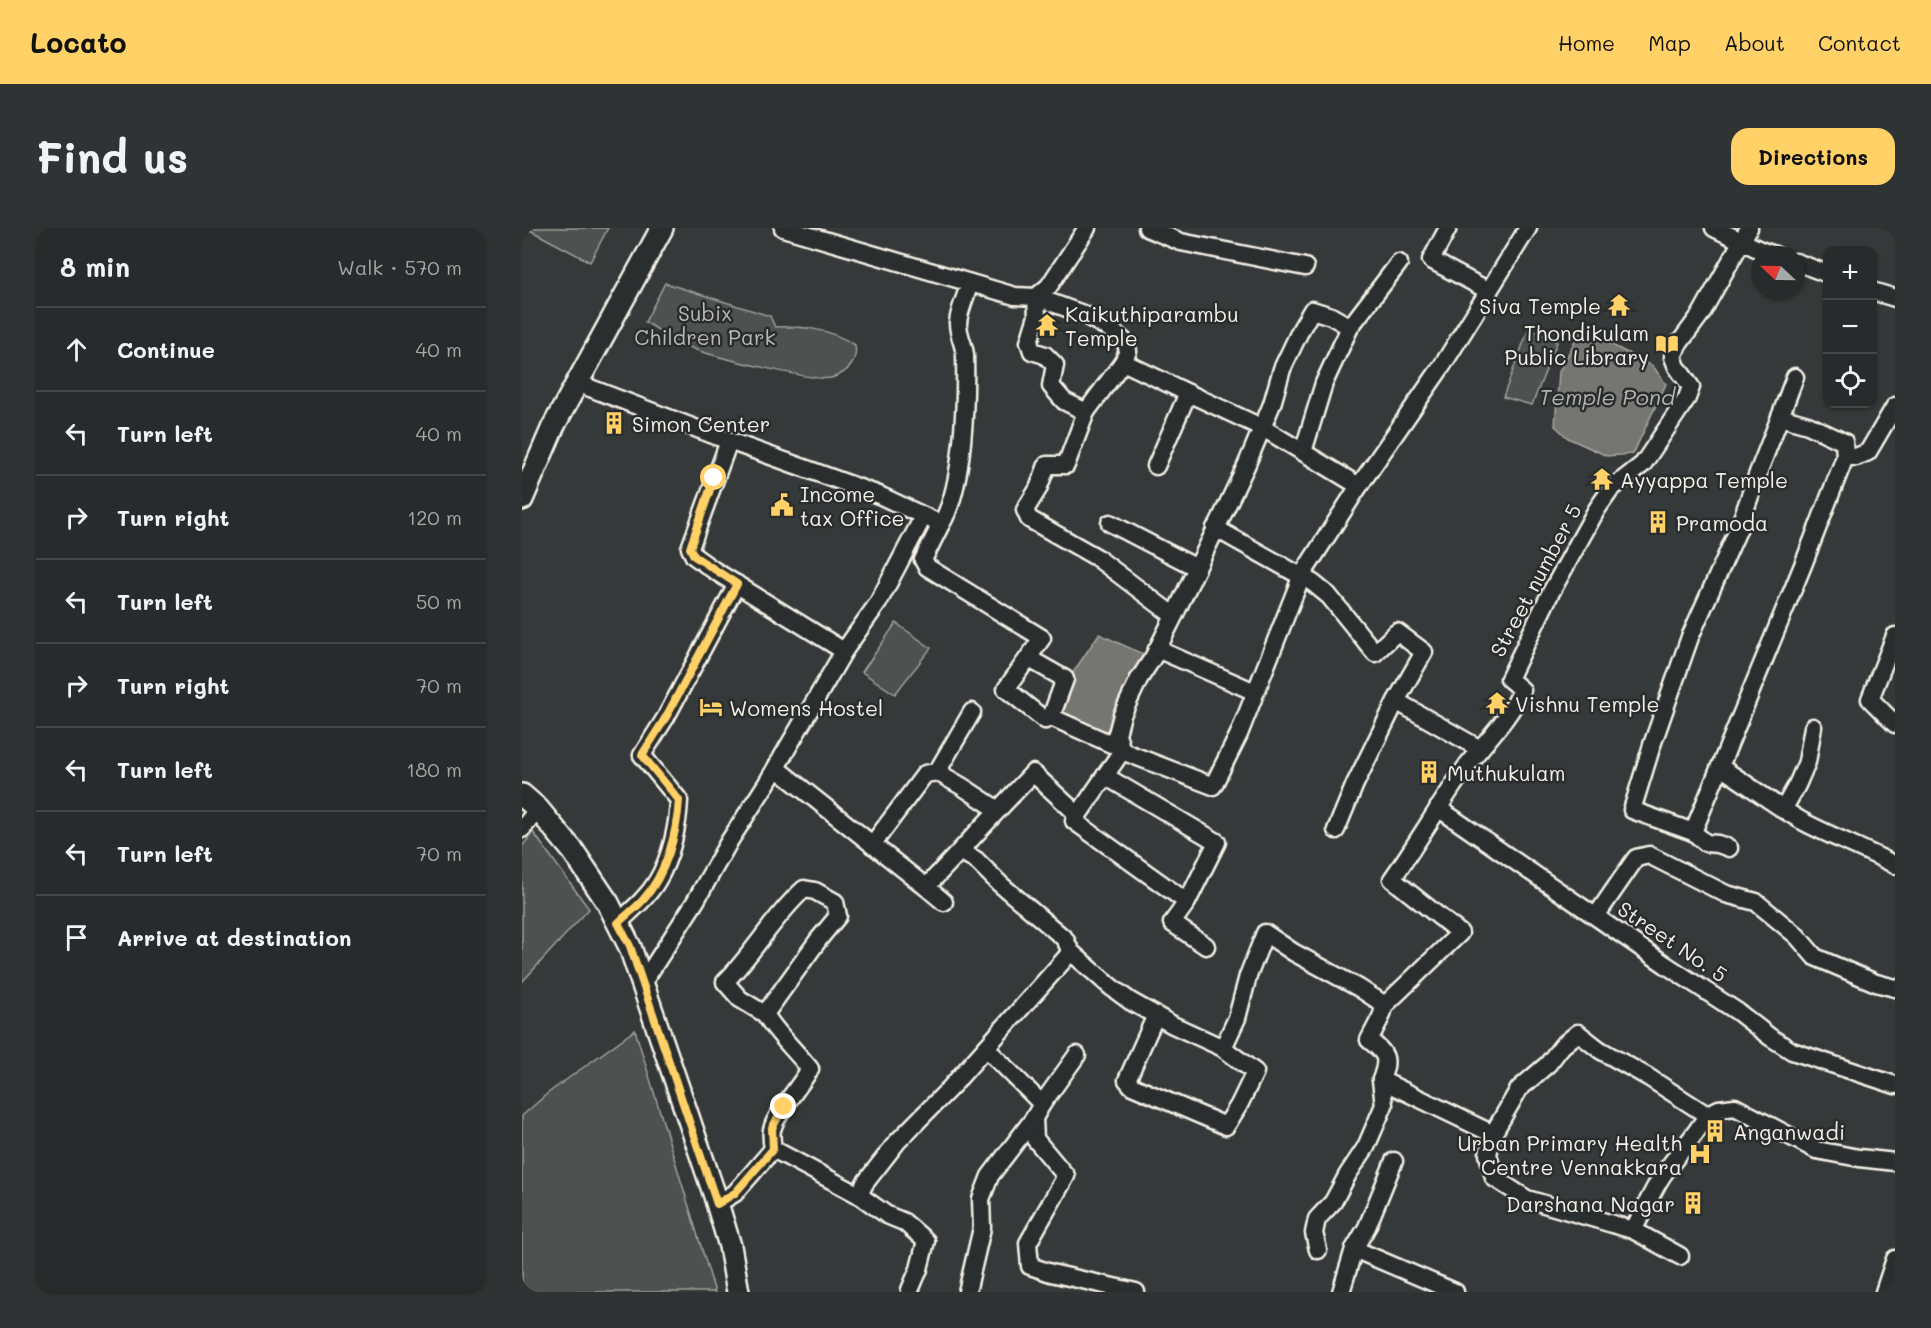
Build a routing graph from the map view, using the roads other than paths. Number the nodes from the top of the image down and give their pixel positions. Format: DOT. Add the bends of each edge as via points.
graph roads {
  1 [pos="662,228"];
  2 [pos="783,228"];
  3 [pos="1087,228"];
  4 [pos="1147,228"];
  5 [pos="1448,228"];
  6 [pos="1528,228"];
  7 [pos="1714,228"];
  8 [pos="1745,235"];
  9 [pos="1762,246"];
  10 [pos="1399,263"];
  11 [pos="1805,265"];
  12 [pos="1305,267"];
  13 [pos="1823,272"];
  14 [pos="970,283"];
  15 [pos="1489,291"];
  16 [pos="1877,293"];
  17 [pos="1036,297"];
  18 [pos="1895,298"];
  19 [pos="1350,327"];
  20 [pos="1124,362"];
  21 [pos="1795,377"];
  22 [pos="577,383"];
  23 [pos="1188,393"];
  24 [pos="1895,406"];
  25 [pos="1086,412"];
  26 [pos="1780,417"];
  27 [pos="1263,428"];
  28 [pos="729,441"];
  29 [pos="1304,452"];
  30 [pos="1845,457"];
  31 [pos="1156,466"];
  32 [pos="1359,486"];
  33 [pos="522,499"];
  34 [pos="923,517"];
  35 [pos="1110,523"];
  36 [pos="941,524"];
  37 [pos="1215,528"];
  38 [pos="1197,568"];
  39 [pos="1302,575"];
  40 [pos="737,584"];
  41 [pos="1174,616"];
  42 [pos="1895,636"];
  43 [pos="1157,649"];
  44 [pos="844,651"];
  45 [pos="1028,658"];
  46 [pos="1255,692"];
  47 [pos="1396,701"];
  48 [pos="972,712"];
  49 [pos="1051,717"];
  50 [pos="1895,724"];
  51 [pos="1813,727"];
  52 [pos="1117,734"];
  53 [pos="1480,749"];
  54 [pos="1122,751"];
  55 [pos="1720,767"];
  56 [pos="776,768"];
  57 [pos="936,772"];
  58 [pos="1105,776"];
  59 [pos="530,802"];
  60 [pos="1438,808"];
  61 [pos="998,810"];
  62 [pos="1783,810"];
  63 [pos="1078,815"];
  64 [pos="522,829"];
  65 [pos="1336,830"];
  66 [pos="1693,832"];
  67 [pos="872,844"];
  68 [pos="1730,848"];
  69 [pos="960,851"];
  70 [pos="1895,865"];
  71 [pos="926,887"];
  72 [pos="944,902"];
  73 [pos="1186,902"];
  74 [pos="1596,916"];
  75 [pos="618,923"];
  76 [pos="1206,946"];
  77 [pos="1071,952"];
  78 [pos="642,984"];
  79 [pos="1895,988"];
  80 [pos="1385,1005"];
  81 [pos="765,1014"];
  82 [pos="1156,1015"];
  83 [pos="986,1048"];
  84 [pos="1223,1048"];
  85 [pos="1077,1055"];
  86 [pos="1381,1080"];
  87 [pos="1895,1085"];
  88 [pos="1038,1111"];
  89 [pos="1707,1115"];
  90 [pos="1493,1134"];
  91 [pos="773,1149"];
  92 [pos="1394,1161"];
  93 [pos="1895,1162"];
  94 [pos="859,1195"];
  95 [pos="717,1204"];
  96 [pos="1633,1230"];
  97 [pos="1354,1249"];
  98 [pos="1318,1250"];
  99 [pos="1680,1256"];
  100 [pos="1895,1259"];
  101 [pos="910,1290"];
  102 [pos="1449,1291"];
  103 [pos="738,1292"];
  104 [pos="967,1292"];
  105 [pos="1136,1292"];
  106 [pos="1341,1292"];
  107 [pos="1884,1292"];
  1 -- 22 [label="main road"];
  2 -- 14 [label="street"];
  3 -- 17 [label="street" via="1049,286"];
  4 -- 12 [label="street" via="1181,242"];
  5 -- 15 [label="street" via="1431,260"];
  6 -- 15 [label="street"];
  7 -- 8 [label="street"];
  8 -- 9 [label="street"];
  8 -- 53 [label="street, Street number 5" via="1673,357 1691,387 1688,398 1643,464 1611,489 1592,518 1509,679 1522,690 1510,713"];
  10 -- 19 [label="street"];
  11 -- 13 [label="street"];
  14 -- 17 [label="street" via="1015,296"];
  14 -- 36 [label="street" via="958,322 965,373 961,447 948,512"];
  15 -- 32 [label="street" via="1418,404"];
  16 -- 18 [label="street"];
  17 -- 20 [label="street" via="1083,314 1110,329 1126,343"];
  17 -- 25 [label="street" via="1037,316 1029,342 1032,351 1046,355 1055,364 1052,386 1064,401"];
  19 -- 27 [label="street" via="1312,310 1282,369"];
  19 -- 29 [label="street" via="1324,383"];
  20 -- 23 [label="street"];
  20 -- 25 [label="street"];
  21 -- 26 [label="street"];
  22 -- 28 [label="street"];
  22 -- 33 [label="main road"];
  23 -- 27 [label="street"];
  23 -- 31 [label="street"];
  24 -- 30 [label="street" via="1868,452"];
  25 -- 41 [label="street" via="1066,465 1047,465 1025,510 1029,519 1096,557"];
  26 -- 30 [label="street" via="1844,442"];
  26 -- 66 [label="street" via="1738,530 1690,637 1632,810"];
  27 -- 29 [label="street"];
  27 -- 37 [label="street"];
  28 -- 34 [label="street" via="879,495"];
  28 -- 40 [label="street" via="690,548 694,556"];
  29 -- 32 [label="street"];
  30 -- 55 [label="street"];
  32 -- 39 [label="street"];
  34 -- 36 [label="street"];
  34 -- 44 [label="street" via="878,603"];
  35 -- 38 [label="street"];
  36 -- 45 [label="street" via="923,560 927,567 1042,638"];
  37 -- 38 [label="street"];
  37 -- 39 [label="street"];
  38 -- 41 [label="street"];
  39 -- 46 [label="street"];
  39 -- 47 [label="street" via="1329,596 1375,653 1397,632 1424,652"];
  40 -- 44 [label="street"];
  40 -- 75 [label="street" via="642,755 679,800 678,818 657,881"];
  41 -- 43 [label="street"];
  42 -- 50 [label="street" via="1870,699"];
  43 -- 46 [label="street"];
  43 -- 52 [label="street" via="1122,715"];
  44 -- 56 [label="street"];
  45 -- 49 [label="street" via="1065,678"];
  45 -- 49 [label="street" via="1006,689 1045,720"];
  46 -- 54 [label="street" via="1213,786"];
  47 -- 53 [label="street"];
  47 -- 65 [label="street"];
  48 -- 57 [label="street"];
  49 -- 52 [label="street" via="1111,744"];
  51 -- 62 [label="street" via="1807,762"];
  52 -- 54 [label="street"];
  53 -- 60 [label="street"];
  54 -- 58 [label="street"];
  55 -- 62 [label="street"];
  55 -- 66 [label="street"];
  56 -- 67 [label="street"];
  56 -- 78 [label="street"];
  57 -- 61 [label="street"];
  57 -- 67 [label="street" via="925,774"];
  58 -- 63 [label="street"];
  58 -- 73 [label="street" via="1217,842"];
  59 -- 64 [label="street"];
  59 -- 75 [label="main road" via="573,851"];
  60 -- 74 [label="street, Street No. 5"];
  60 -- 80 [label="street" via="1392,879 1460,933"];
  61 -- 63 [label="street" via="1033,773"];
  61 -- 69 [label="street"];
  62 -- 70 [label="street"];
  63 -- 73 [label="street" via="1074,821"];
  66 -- 68 [label="street" via="1706,843"];
  67 -- 71 [label="street"];
  69 -- 71 [label="street"];
  69 -- 77 [label="street" via="976,860 1065,939"];
  71 -- 72 [label="street"];
  73 -- 76 [label="street" via="1172,923"];
  74 -- 79 [label="street" via="1636,858 1649,855 1726,894 1756,902 1797,936 1815,957"];
  74 -- 87 [label="street, Street No. 5" via="1792,1051"];
  75 -- 78 [label="main road"];
  77 -- 82 [label="street" via="1111,987"];
  77 -- 83 [label="street"];
  78 -- 95 [label="main road"];
  80 -- 84 [label="street" via="1265,933"];
  80 -- 86 [label="street" via="1369,1040 1383,1052 1386,1064"];
  81 -- 81 [label="street" via="838,915 835,902 815,891 804,889 786,905 746,961 725,982 740,999"];
  81 -- 91 [label="street" via="810,1069 772,1128"];
  82 -- 84 [label="street"];
  82 -- 84 [label="street" via="1127,1080 1132,1086 1226,1126 1256,1072"];
  83 -- 88 [label="street"];
  83 -- 94 [label="street" via="897,1142"];
  85 -- 88 [label="street"];
  86 -- 90 [label="street"];
  86 -- 98 [label="street" via="1384,1105 1366,1147 1333,1202 1317,1219 1314,1233"];
  88 -- 104 [label="street" via="990,1176 981,1200 982,1228"];
  88 -- 105 [label="street" via="1035,1139 1066,1176 1028,1243 1030,1266"];
  89 -- 90 [label="street" via="1578,1033 1519,1089"];
  89 -- 93 [label="street" via="1735,1107 1816,1149"];
  89 -- 96 [label="street" via="1661,1179"];
  90 -- 96 [label="street" via="1488,1154 1494,1178 1527,1199"];
  91 -- 94 [label="street"];
  91 -- 95 [label="street" via="735,1193"];
  92 -- 97 [label="street"];
  94 -- 101 [label="street" via="904,1222 926,1241"];
  95 -- 103 [label="main road"];
  96 -- 99 [label="street"];
  97 -- 102 [label="street"];
  97 -- 106 [label="street"];
  100 -- 107 [label="street"];
}
